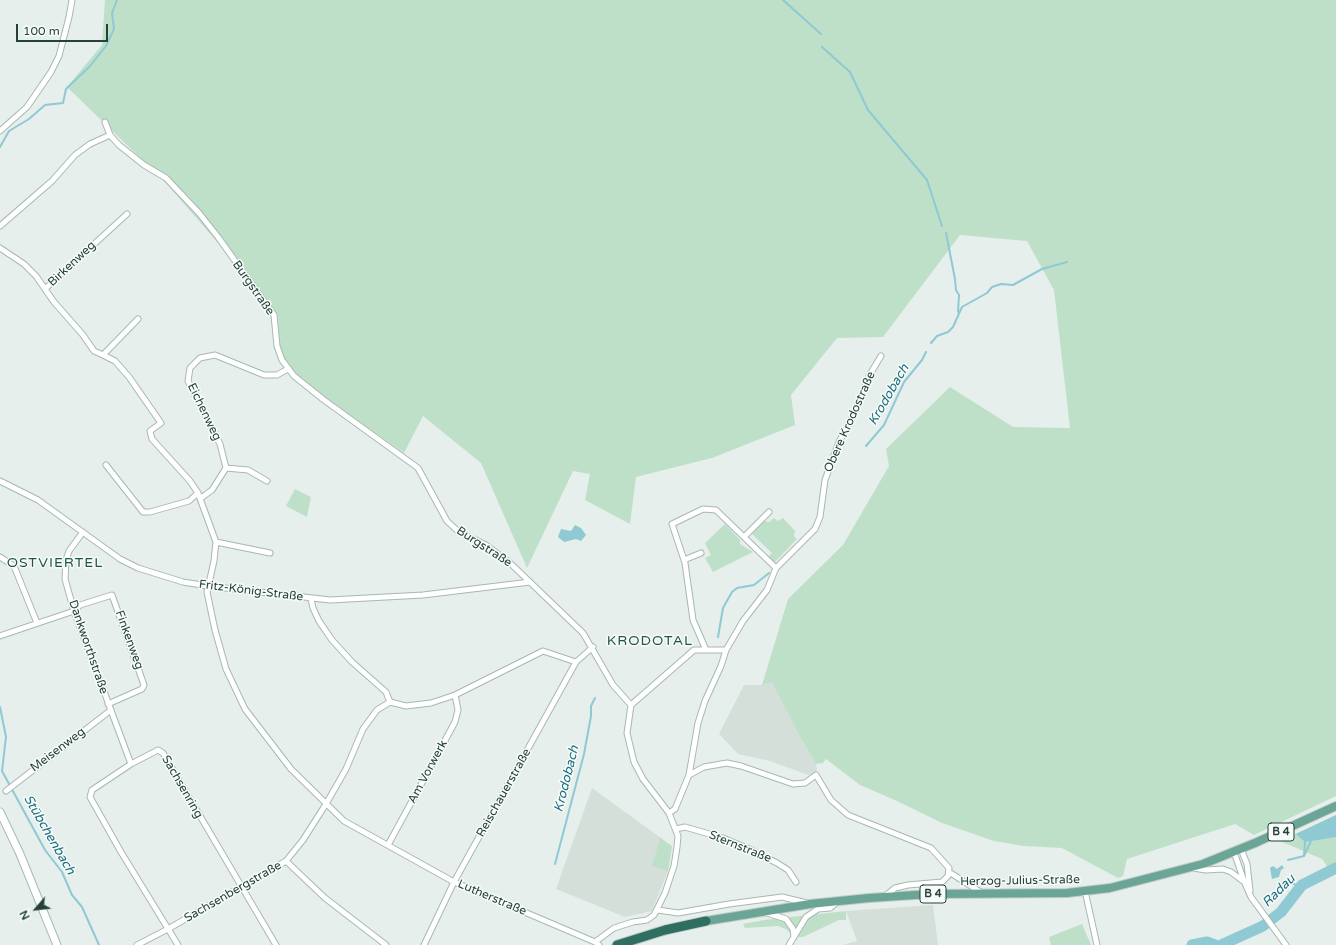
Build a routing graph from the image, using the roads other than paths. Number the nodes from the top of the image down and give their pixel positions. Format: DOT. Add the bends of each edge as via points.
graph roads {
  1 [pos="72,0"];
  2 [pos="105,122"];
  3 [pos="0,131"];
  4 [pos="110,135"];
  5 [pos="127,214"];
  6 [pos="0,226"];
  7 [pos="0,248"];
  8 [pos="45,289"];
  9 [pos="138,319"];
  10 [pos="103,355"];
  11 [pos="881,356"];
  12 [pos="288,369"];
  13 [pos="106,465"];
  14 [pos="226,468"];
  15 [pos="0,481"];
  16 [pos="267,481"];
  17 [pos="198,493"];
  18 [pos="200,498"];
  19 [pos="769,512"];
  20 [pos="83,532"];
  21 [pos="744,537"];
  22 [pos="216,542"];
  23 [pos="270,553"];
  24 [pos="701,553"];
  25 [pos="0,557"];
  26 [pos="684,560"];
  27 [pos="776,568"];
  28 [pos="530,582"];
  29 [pos="208,586"];
  30 [pos="311,599"];
  31 [pos="74,611"];
  32 [pos="37,623"];
  33 [pos="0,636"];
  34 [pos="593,647"];
  35 [pos="706,650"];
  36 [pos="726,650"];
  37 [pos="576,662"];
  38 [pos="455,695"];
  39 [pos="390,702"];
  40 [pos="108,704"];
  41 [pos="631,705"];
  42 [pos="111,710"];
  43 [pos="131,764"];
  44 [pos="689,775"];
  45 [pos="9,788"];
  46 [pos="326,804"];
  47 [pos="1336,806"];
  48 [pos="0,812"];
  49 [pos="669,813"];
  50 [pos="676,828"];
  51 [pos="388,845"];
  52 [pos="1238,851"];
  53 [pos="286,861"];
  54 [pos="1191,868"];
  55 [pos="949,870"];
  56 [pos="1244,881"];
  57 [pos="454,882"];
  58 [pos="796,882"];
  59 [pos="241,888"];
  60 [pos="1085,891"];
  61 [pos="984,894"];
  62 [pos="1252,897"];
  63 [pos="883,898"];
  64 [pos="837,902"];
  65 [pos="810,904"];
  66 [pos="658,910"];
  67 [pos="764,912"];
  68 [pos="706,921"];
  69 [pos="168,929"];
  70 [pos="794,937"];
  71 [pos="597,943"];
  72 [pos="425,944"];
  73 [pos="57,945"];
  74 [pos="137,945"];
  75 [pos="178,945"];
  76 [pos="276,945"];
  77 [pos="386,945"];
  78 [pos="617,945"];
  79 [pos="789,945"];
  80 [pos="1097,945"];
  81 [pos="1286,945"];
  1 -- 3 [label="street" via="59,56 51,72 27,108"];
  2 -- 4 [label="street, Burgstraße"];
  4 -- 6 [label="street" via="90,144 75,155 52,181"];
  4 -- 12 [label="street, Burgstraße" via="144,165 166,178 199,213 274,315 277,346"];
  5 -- 8 [label="street, Birkenweg"];
  7 -- 8 [label="street, Birkenweg" via="24,264"];
  8 -- 10 [label="street" via="94,351"];
  9 -- 10 [label="street"];
  10 -- 17 [label="street" via="115,361 129,377 161,423 150,430 152,439"];
  11 -- 27 [label="street, Obere Krodostraße" via="869,376 855,412 839,442 825,480 820,517 815,528"];
  12 -- 14 [label="street, Eichenweg" via="277,375 264,375 215,355 200,358 190,368 188,381 220,444"];
  12 -- 28 [label="street, Burgstraße" via="324,400 408,460 422,473 444,515 454,528 509,562"];
  13 -- 17 [label="street" via="143,512 189,501"];
  14 -- 16 [label="street" via="248,470"];
  14 -- 18 [label="street" via="212,490"];
  15 -- 20 [label="street, Fritz-König-Straße" via="38,500"];
  17 -- 18 [label="street"];
  18 -- 22 [label="street"];
  19 -- 21 [label="street"];
  20 -- 29 [label="street, Fritz-König-Straße" via="120,559 138,568 183,582"];
  20 -- 31 [label="street, Dankworthstraße" via="69,551 65,567 65,579"];
  21 -- 26 [label="street" via="716,510 709,508 672,524"];
  21 -- 27 [label="street"];
  22 -- 23 [label="street"];
  22 -- 29 [label="street, Lutherstraße"];
  24 -- 26 [label="street"];
  25 -- 32 [label="street" via="14,566"];
  26 -- 35 [label="street" via="694,620"];
  27 -- 36 [label="street, Obere Krodostraße" via="767,590 743,621"];
  28 -- 30 [label="street, Fritz-König-Straße" via="423,595"];
  28 -- 34 [label="street, Burgstraße" via="583,633"];
  29 -- 30 [label="street, Fritz-König-Straße"];
  29 -- 46 [label="street, Lutherstraße" via="215,630 226,669 238,696 291,769"];
  30 -- 39 [label="street" via="318,621 332,640 386,692"];
  31 -- 32 [label="street"];
  31 -- 40 [label="street, Dankworthstraße"];
  31 -- 40 [label="street, Finkenweg" via="80,605 112,595 144,682 142,688"];
  32 -- 33 [label="street"];
  34 -- 37 [label="street, Reischauerstraße"];
  34 -- 41 [label="street, Burgstraße" via="612,685"];
  35 -- 36 [label="street"];
  35 -- 41 [label="street" via="694,650"];
  36 -- 44 [label="street, Obere Krodostraße" via="698,723"];
  37 -- 38 [label="street" via="543,651"];
  37 -- 57 [label="street, Reischauerstraße"];
  38 -- 39 [label="street" via="431,703 406,706"];
  38 -- 51 [label="street, Am Vorwerk" via="458,710 455,722"];
  39 -- 46 [label="street, Sachsenbergstraße" via="377,710 364,729 346,769"];
  40 -- 42 [label="street, Dankworthstraße"];
  41 -- 49 [label="street" via="627,733 634,762 643,779"];
  42 -- 43 [label="street, Dankworthstraße"];
  42 -- 45 [label="street, Meisenweg"];
  43 -- 59 [label="street, Sachsenring" via="158,750 163,753"];
  43 -- 69 [label="street, Sachsenring" via="92,790 90,797"];
  44 -- 49 [label="street, Obere Krodostraße" via="675,808"];
  44 -- 55 [label="street" via="704,767 728,763 793,784 805,783 816,775 831,800 848,815 931,848"];
  46 -- 51 [label="street, Lutherstraße" via="344,821"];
  46 -- 53 [label="street, Sachsenbergstraße"];
  47 -- 52 [label="main road, B 4"];
  48 -- 73 [label="main road"];
  49 -- 50 [label="street"];
  50 -- 58 [label="street, Sternstraße" via="684,827 749,849 788,870"];
  50 -- 66 [label="street" via="674,866"];
  51 -- 57 [label="street, Lutherstraße"];
  52 -- 54 [label="main road, Herzog-Julius-Straße / B 4"];
  52 -- 56 [label="street"];
  52 -- 62 [label="street" via="1247,864"];
  53 -- 59 [label="street, Sachsenbergstraße"];
  53 -- 77 [label="street" via="325,898"];
  54 -- 56 [label="street" via="1223,869"];
  54 -- 60 [label="main road, Herzog-Julius-Straße / B 4"];
  55 -- 61 [label="street"];
  55 -- 63 [label="street" via="948,876 942,882 895,888"];
  56 -- 62 [label="street"];
  57 -- 71 [label="street, Lutherstraße"];
  57 -- 72 [label="street, Reischauerstraße"];
  59 -- 69 [label="street, Sachsenbergstraße"];
  59 -- 76 [label="street"];
  60 -- 61 [label="main road, Herzog-Julius-Straße / B 4"];
  60 -- 80 [label="street"];
  61 -- 63 [label="main road, Herzog-Julius-Straße / B 4"];
  62 -- 81 [label="street"];
  63 -- 64 [label="main road, Herzog-Julius-Straße / B 4"];
  64 -- 65 [label="main road, B 4"];
  64 -- 70 [label="street, Herzog-Julius-Straße" via="830,908 818,909 809,914"];
  65 -- 66 [label="street" via="782,897 678,913"];
  65 -- 67 [label="main road, B 4"];
  66 -- 71 [label="street" via="647,920 622,925"];
  67 -- 68 [label="main road, B 4"];
  67 -- 70 [label="street" via="786,919 791,925"];
  68 -- 78 [label="highway, B 4" via="653,933"];
  69 -- 74 [label="street, Sachsenbergstraße"];
  69 -- 75 [label="street, Sachsenring"];
  70 -- 79 [label="street, Herzog-Julius-Straße"];
}
